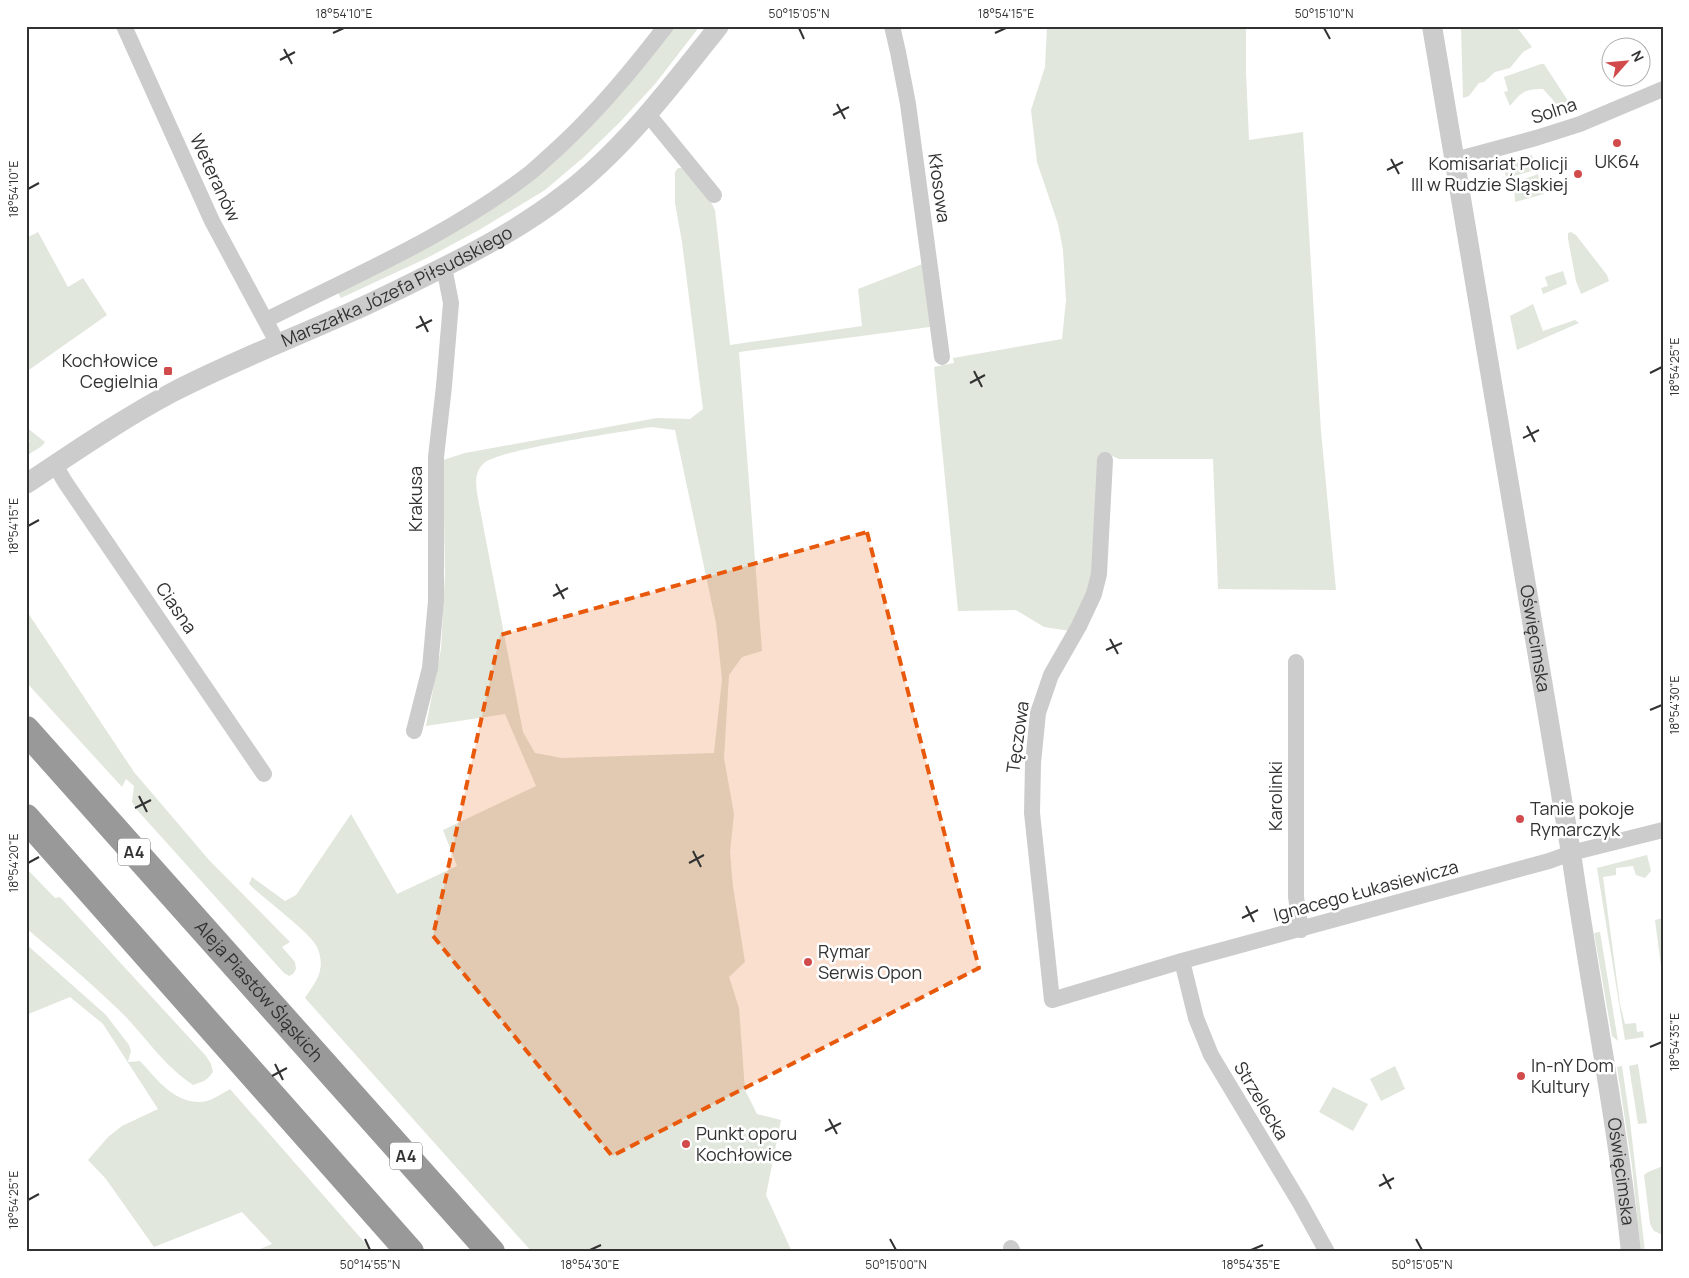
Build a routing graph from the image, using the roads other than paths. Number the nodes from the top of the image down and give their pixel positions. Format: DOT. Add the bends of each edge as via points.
graph roads {
  1 [pos="124,26"];
  2 [pos="666,26"];
  3 [pos="719,26"];
  4 [pos="892,26"];
  5 [pos="1432,26"];
  6 [pos="1663,89"];
  7 [pos="647,113"];
  8 [pos="1455,160"];
  9 [pos="714,195"];
  10 [pos="444,267"];
  11 [pos="266,320"];
  12 [pos="278,344"];
  13 [pos="942,357"];
  14 [pos="1105,460"];
  15 [pos="55,465"];
  16 [pos="26,484"];
  17 [pos="1296,662"];
  18 [pos="26,730"];
  19 [pos="414,731"];
  20 [pos="264,774"];
  21 [pos="26,818"];
  22 [pos="1663,830"];
  23 [pos="1572,853"];
  24 [pos="1301,930"];
  25 [pos="1182,961"];
  26 [pos="1052,1000"];
  27 [pos="410,1252"];
  28 [pos="491,1252"];
  29 [pos="1327,1252"];
  30 [pos="1630,1252"];
  1 -- 11 [label="street, Weteranów" via="212,220"];
  2 -- 11 [label="street, Marszałka Józefa Piłsudskiego" via="589,119 531,172 439,233"];
  3 -- 7 [label="street, Marszałka Józefa Piłsudskiego"];
  4 -- 13 [label="street, Kłosowa" via="908,104"];
  5 -- 8 [label="street, Oświęcimska"];
  6 -- 8 [label="street, Solna" via="1580,124"];
  7 -- 9 [label="street"];
  7 -- 10 [label="street, Marszałka Józefa Piłsudskiego" via="614,150 566,194 511,231"];
  8 -- 23 [label="street, Oświęcimska"];
  10 -- 12 [label="street, Marszałka Józefa Piłsudskiego"];
  10 -- 19 [label="street, Krakusa" via="451,303 436,457 436,602 430,668"];
  11 -- 12 [label="street, Weteranów"];
  12 -- 15 [label="street, Marszałka Józefa Piłsudskiego" via="174,392"];
  14 -- 26 [label="street, Tęczowa" via="1099,574 1094,594 1079,626 1051,674 1038,713 1033,763 1032,812"];
  15 -- 16 [label="street, Marszałka Józefa Piłsudskiego"];
  15 -- 20 [label="street, Ciasna"];
  17 -- 24 [label="street, Karolinki" via="1296,897"];
  18 -- 28 [label="highway, Aleja Piastów Śląskich / A4"];
  21 -- 27 [label="highway"];
  22 -- 23 [label="street, Ignacego Łukasiewicza"];
  23 -- 24 [label="street, Ignacego Łukasiewicza"];
  23 -- 30 [label="street, Oświęcimska" via="1616,1129"];
  24 -- 25 [label="street, Ignacego Łukasiewicza"];
  25 -- 26 [label="street, Ignacego Łukasiewicza"];
  25 -- 29 [label="street, Strzelecka" via="1196,1018 1211,1055"];
}
